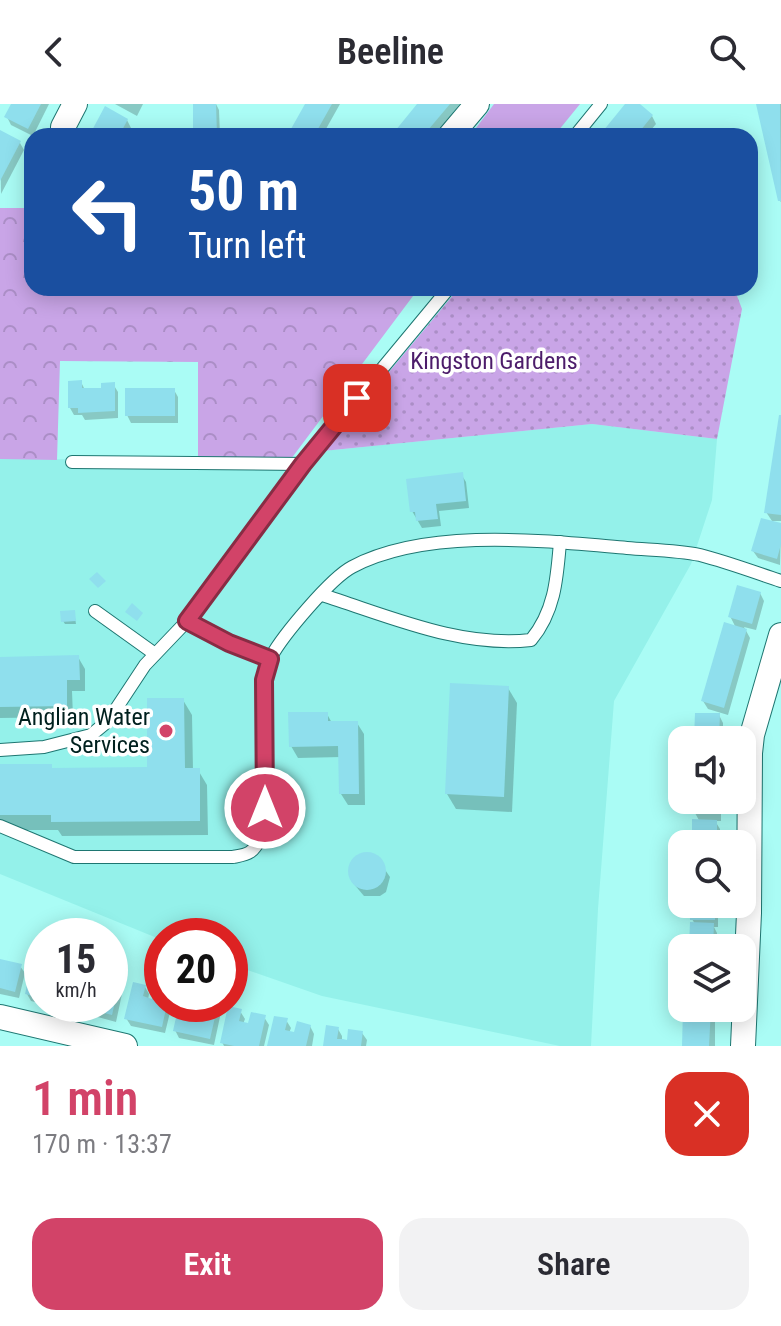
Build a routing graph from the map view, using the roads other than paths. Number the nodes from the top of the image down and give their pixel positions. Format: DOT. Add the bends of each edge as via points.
graph roads {
  1 [pos="75,104"];
  2 [pos="477,104"];
  3 [pos="601,104"];
  4 [pos="63,127"];
  5 [pos="457,128"];
  6 [pos="582,128"];
  7 [pos="442,296"];
  8 [pos="72,462"];
  9 [pos="303,464"];
  10 [pos="560,542"];
  11 [pos="781,581"];
  12 [pos="322,595"];
  13 [pos="95,611"];
  14 [pos="187,621"];
  15 [pos="781,635"];
  16 [pos="155,654"];
  17 [pos="270,659"];
  18 [pos="0,750"];
  19 [pos="0,826"];
  20 [pos="0,1017"];
  21 [pos="125,1046"];
  22 [pos="743,1046"];
  1 -- 4 [label="street"];
  2 -- 5 [label="street"];
  3 -- 6 [label="lane"];
  7 -- 9 [label="lane"];
  8 -- 9 [label="lane"];
  9 -- 14 [label="lane"];
  10 -- 11 [label="lane" via="698,555"];
  10 -- 12 [label="lane" via="436,542 392,551 349,568"];
  10 -- 12 [label="lane" via="550,610 531,640 468,639"];
  12 -- 17 [label="lane" via="294,623"];
  13 -- 16 [label="lane"];
  14 -- 16 [label="lane"];
  14 -- 17 [label="lane"];
  15 -- 22 [label="street" via="750,753"];
  16 -- 18 [label="lane" via="108,721 91,735 44,747"];
  17 -- 19 [label="lane" via="264,680 265,808 260,841 250,853 74,857"];
  20 -- 21 [label="street"];
}
